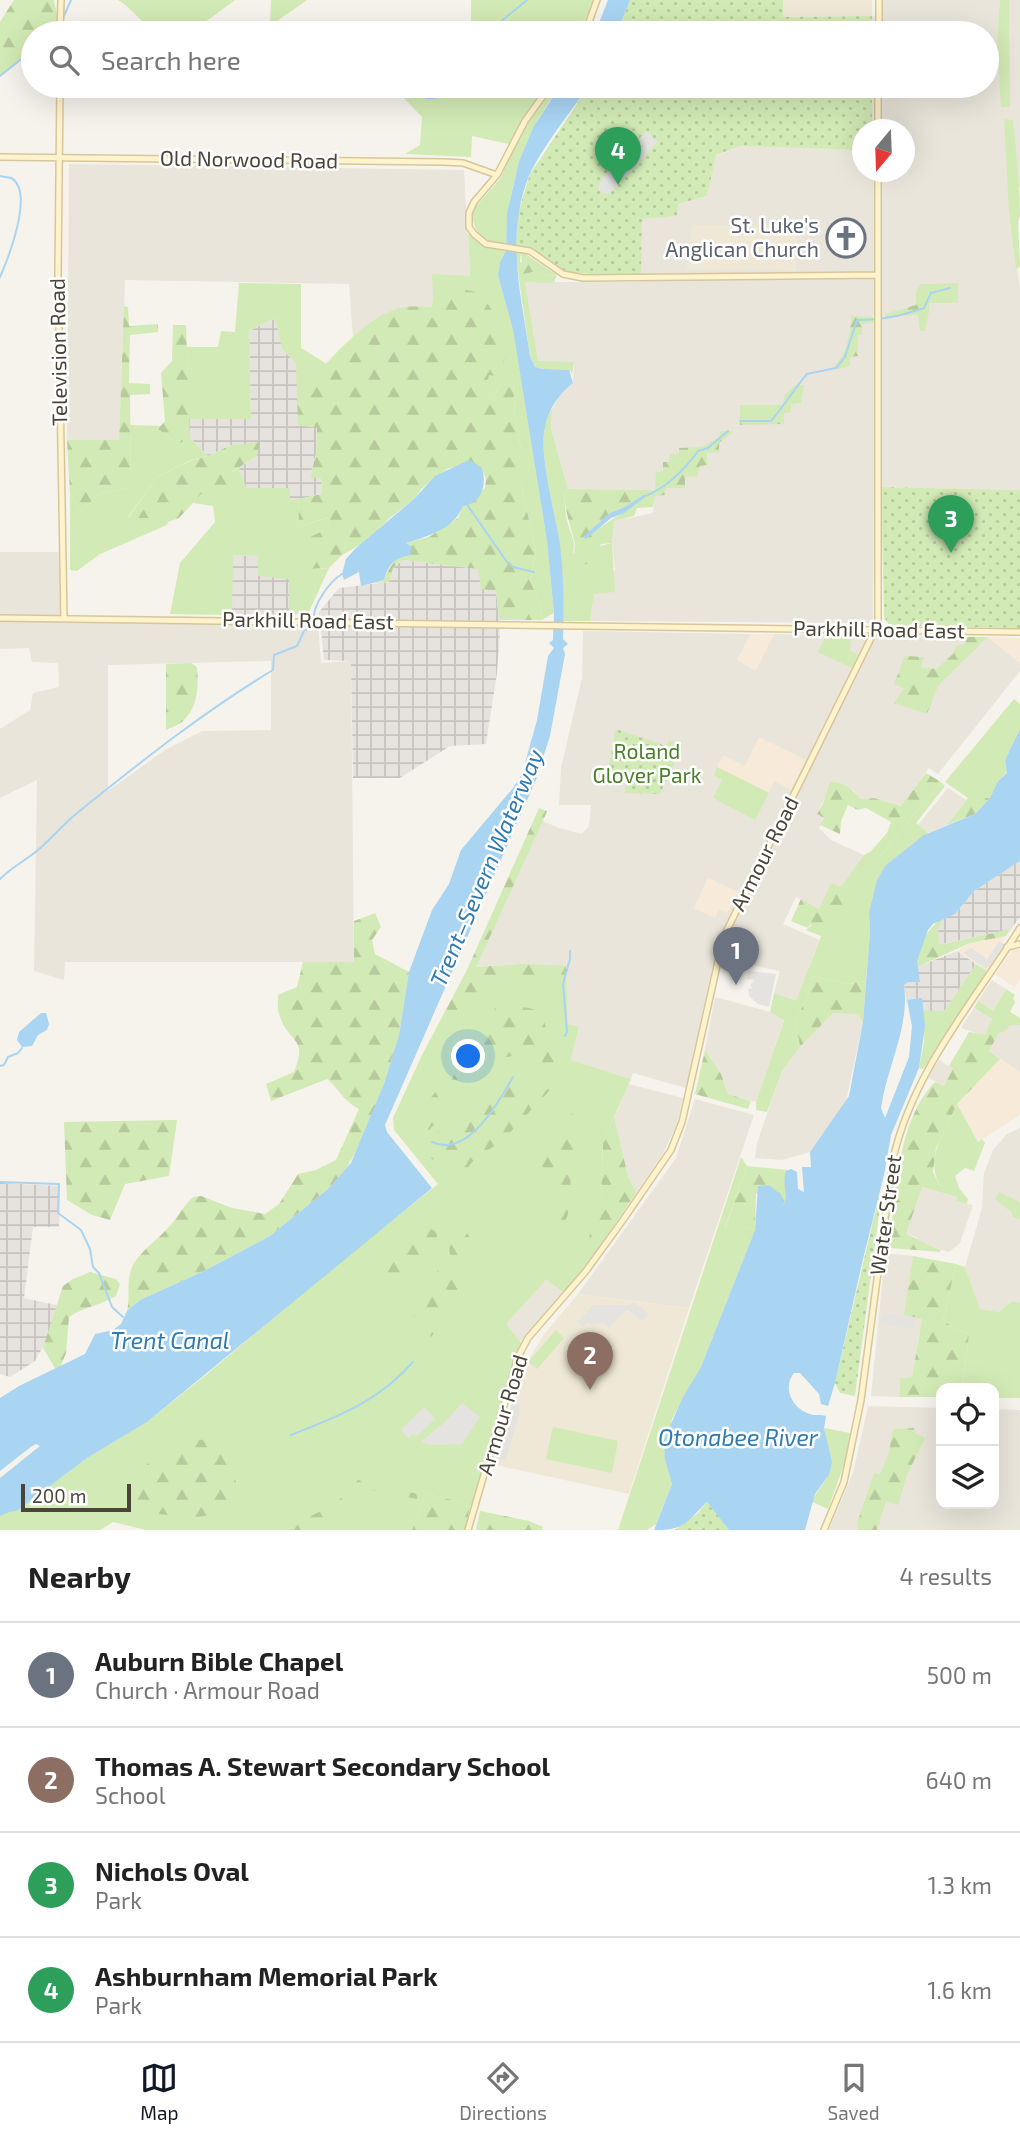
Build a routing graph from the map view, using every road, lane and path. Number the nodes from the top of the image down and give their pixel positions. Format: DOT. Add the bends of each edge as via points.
graph roads {
  1 [pos="61,0"];
  2 [pos="597,0"];
  3 [pos="879,0"];
  4 [pos="60,21"];
  5 [pos="589,21"];
  6 [pos="879,21"];
  7 [pos="60,98"];
  8 [pos="541,98"];
  9 [pos="878,98"];
  10 [pos="878,119"];
  11 [pos="0,157"];
  12 [pos="59,158"];
  13 [pos="497,175"];
  14 [pos="878,182"];
  15 [pos="878,275"];
  16 [pos="0,618"];
  17 [pos="64,619"];
  18 [pos="876,630"];
  19 [pos="1020,632"];
  20 [pos="1018,931"];
  21 [pos="1020,944"];
  22 [pos="1007,947"];
  23 [pos="468,1530"];
  24 [pos="824,1530"];
  1 -- 4 [label="main road"];
  2 -- 5 [label="main road"];
  3 -- 6 [label="main road"];
  7 -- 12 [label="main road, Television Road"];
  8 -- 13 [label="main road"];
  9 -- 10 [label="main road"];
  11 -- 12 [label="main road, Old Norwood Road"];
  12 -- 13 [label="main road, Old Norwood Road" via="444,162 463,163"];
  12 -- 17 [label="main road, Television Road"];
  13 -- 15 [label="main road" via="469,214 474,234 486,244 530,251 563,274 583,278"];
  14 -- 15 [label="main road, Armour Road"];
  15 -- 18 [label="main road, Armour Road"];
  16 -- 17 [label="main road, Parkhill Road East"];
  17 -- 18 [label="main road, Parkhill Road East"];
  18 -- 19 [label="main road, Parkhill Road East"];
  18 -- 23 [label="main road, Armour Road" via="727,930 677,1139 586,1271 528,1338 509,1387"];
  20 -- 21 [label="main road"];
  20 -- 22 [label="main road, Water Street"];
  21 -- 22 [label="main road"];
  22 -- 24 [label="main road, Water Street" via="923,1076 898,1135 854,1437 844,1482"];
}
